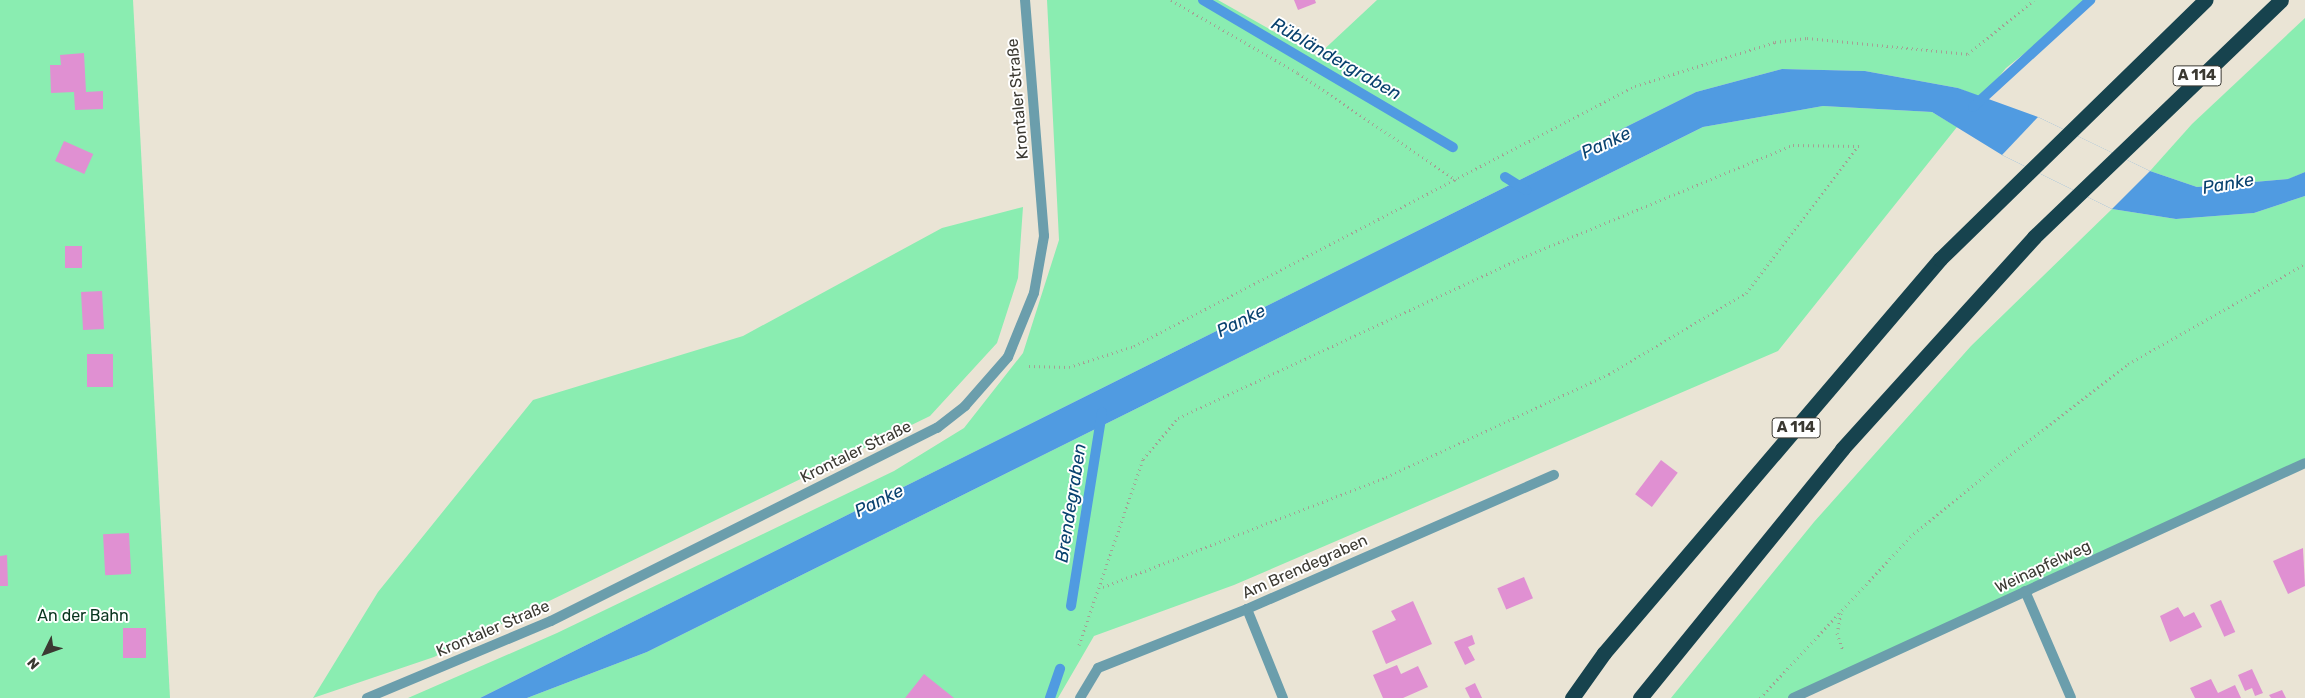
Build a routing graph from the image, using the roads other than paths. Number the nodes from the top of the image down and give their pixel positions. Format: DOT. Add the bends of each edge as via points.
graph roads {
  1 [pos="1025,0"];
  2 [pos="2205,0"];
  3 [pos="2281,0"];
  4 [pos="2305,463"];
  5 [pos="1554,475"];
  6 [pos="2025,591"];
  7 [pos="1247,609"];
  8 [pos="367,698"];
  9 [pos="1080,698"];
  10 [pos="1283,698"];
  11 [pos="1572,698"];
  12 [pos="1640,698"];
  13 [pos="1793,698"];
  14 [pos="2071,698"];
  1 -- 8 [label="street, Krontaler Straße" via="1044,236 1034,292 1008,357 965,406 937,428 551,621"];
  2 -- 11 [label="highway, A 114" via="1940,259 1604,653"];
  3 -- 12 [label="highway, A 114" via="2077,194 1842,449"];
  4 -- 6 [label="street, Weinapfelweg"];
  5 -- 7 [label="street, Am Brendegraben"];
  6 -- 13 [label="street, Weinapfelweg"];
  6 -- 14 [label="street"];
  7 -- 9 [label="street, Am Brendegraben" via="1098,668"];
  7 -- 10 [label="street"];
}
